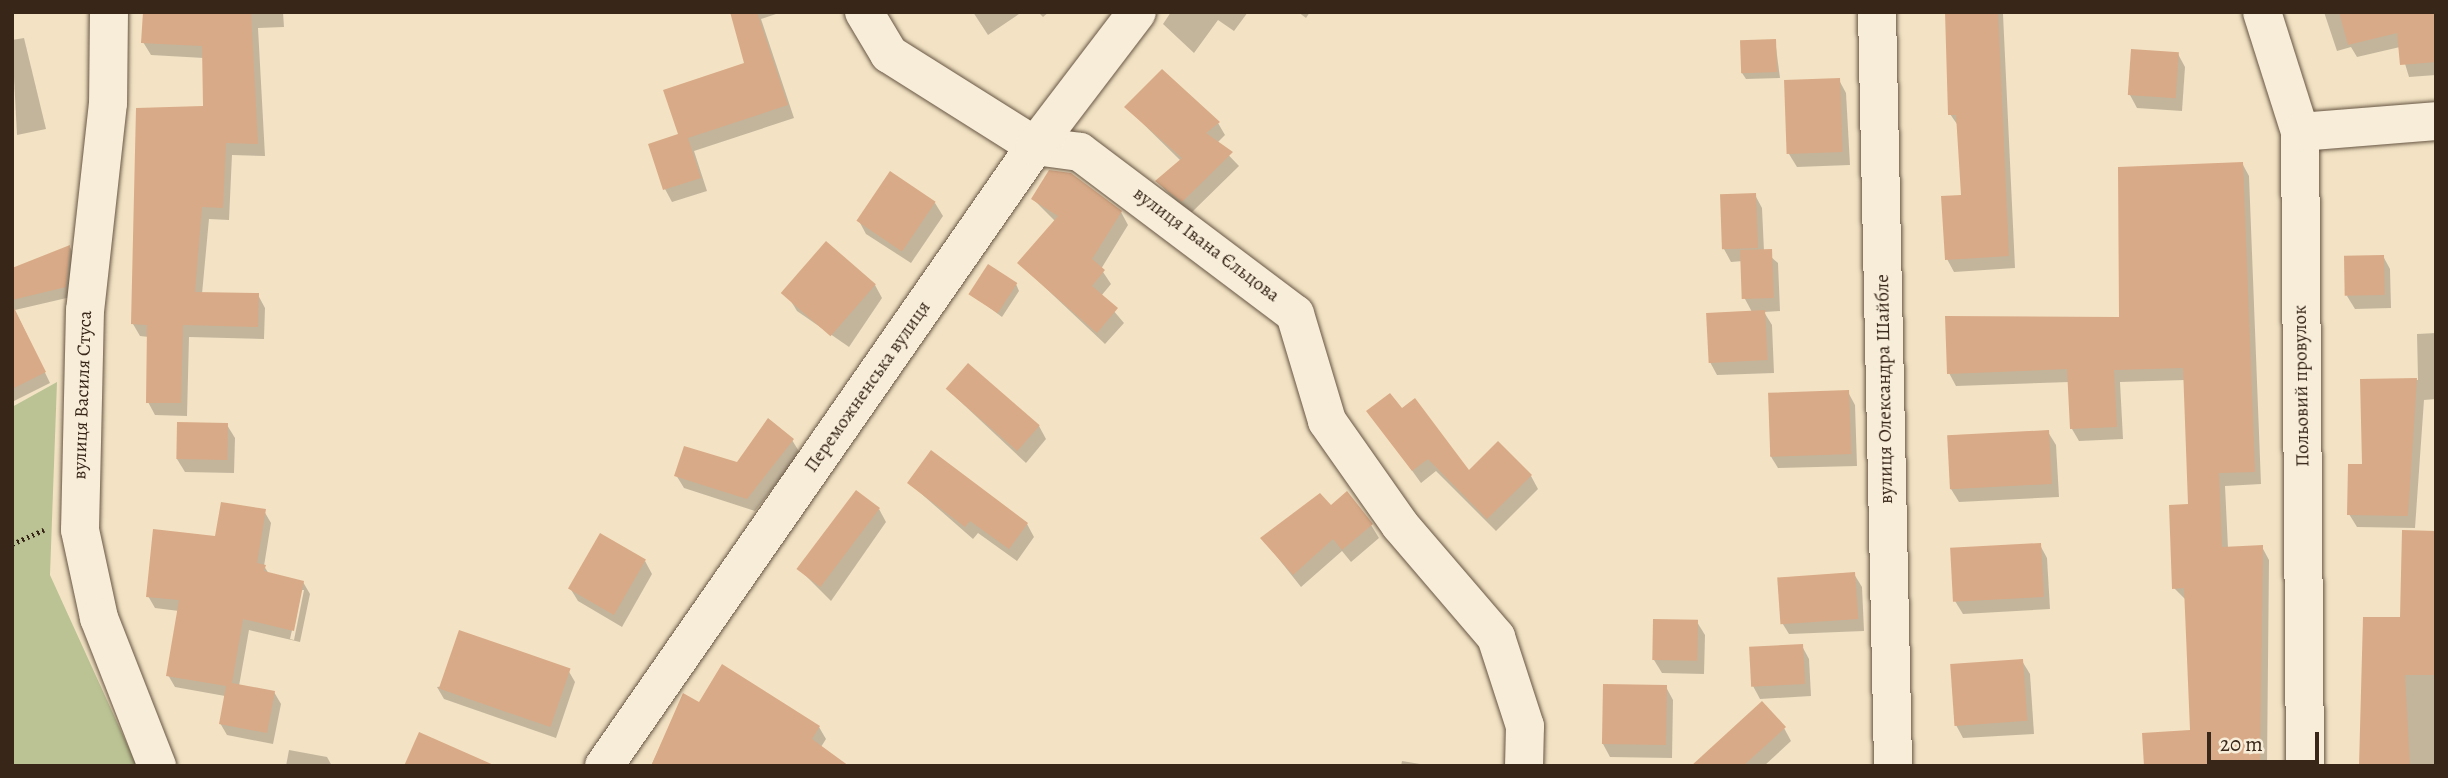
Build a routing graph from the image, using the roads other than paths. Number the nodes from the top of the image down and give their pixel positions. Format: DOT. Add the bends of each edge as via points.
graph roads {
  1 [pos="109,12"];
  2 [pos="864,12"];
  3 [pos="1137,12"];
  4 [pos="1877,12"];
  5 [pos="2262,12"];
  6 [pos="2436,121"];
  7 [pos="2300,132"];
  8 [pos="1035,146"];
  9 [pos="157,766"];
  10 [pos="604,766"];
  11 [pos="1524,766"];
  12 [pos="1893,766"];
  13 [pos="2305,766"];
  1 -- 9 [label="street, вулиця Василя Стуса" via="108,103 85,310 80,530 99,618"];
  2 -- 8 [label="street, вулиця Івана Єльцова" via="889,54"];
  3 -- 8 [label="street, Переможненська вулиця"];
  4 -- 12 [label="street, вулиця Олександра Шайбле"];
  5 -- 7 [label="street, Польовий провулок"];
  6 -- 7 [label="street"];
  7 -- 13 [label="street, Польовий провулок"];
  8 -- 10 [label="street, Переможненська вулиця"];
  8 -- 11 [label="street, вулиця Івана Єльцова" via="1080,152 1295,314 1326,421 1400,525 1496,637 1525,726"];
}
